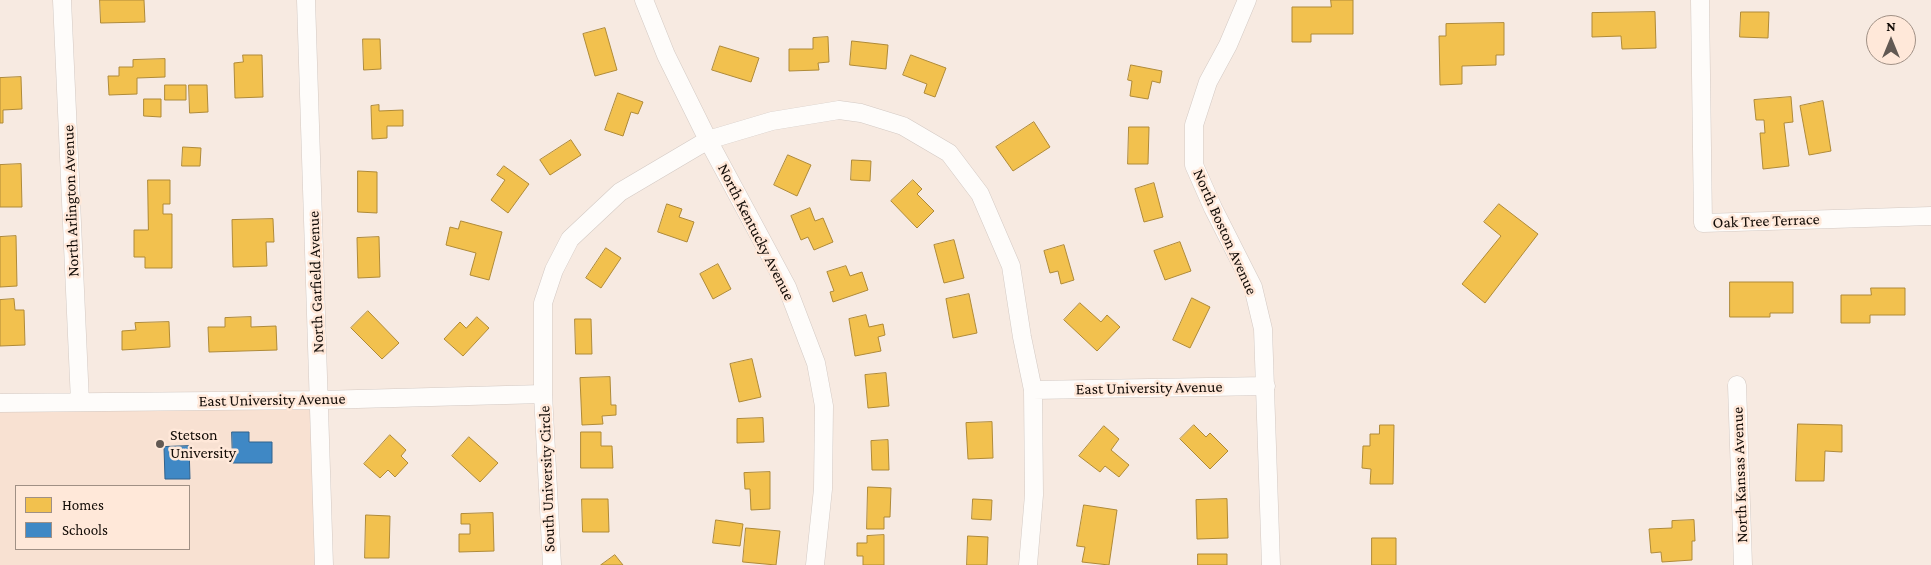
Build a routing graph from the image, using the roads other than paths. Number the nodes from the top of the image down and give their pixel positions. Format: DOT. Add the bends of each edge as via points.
graph roads {
  1 [pos="62,0"];
  2 [pos="306,0"];
  3 [pos="644,0"];
  4 [pos="1247,0"];
  5 [pos="1700,0"];
  6 [pos="708,140"];
  7 [pos="1931,216"];
  8 [pos="1737,385"];
  9 [pos="1266,386"];
  10 [pos="1033,390"];
  11 [pos="543,394"];
  12 [pos="320,400"];
  13 [pos="0,402"];
  14 [pos="80,402"];
  15 [pos="324,565"];
  16 [pos="552,565"];
  17 [pos="815,565"];
  18 [pos="1028,565"];
  19 [pos="1271,565"];
  20 [pos="1743,565"];
  1 -- 14 [label="street, North Arlington Avenue"];
  2 -- 12 [label="street, North Garfield Avenue"];
  3 -- 6 [label="street, North Kentucky Avenue" via="666,55"];
  4 -- 9 [label="street, North Boston Avenue" via="1208,82 1194,125 1194,165 1253,287 1263,329"];
  5 -- 7 [label="street, Oak Tree Terrace" via="1704,223"];
  6 -- 10 [label="street, South University Circle" via="772,121 839,110 903,126 948,153 980,194 1011,266"];
  6 -- 11 [label="street, South University Circle" via="620,192 570,238 554,270 543,303"];
  6 -- 17 [label="street, North Kentucky Avenue" via="787,287 816,363 824,416 823,489"];
  8 -- 20 [label="street, North Kansas Avenue"];
  9 -- 10 [label="street, East University Avenue"];
  9 -- 19 [label="street, North Boston Avenue"];
  10 -- 18 [label="street" via="1034,495"];
  11 -- 12 [label="street, East University Avenue"];
  11 -- 16 [label="street, South University Circle"];
  12 -- 14 [label="street, East University Avenue"];
  12 -- 15 [label="street, North Garfield Avenue"];
  13 -- 14 [label="street, East University Avenue"];
}
